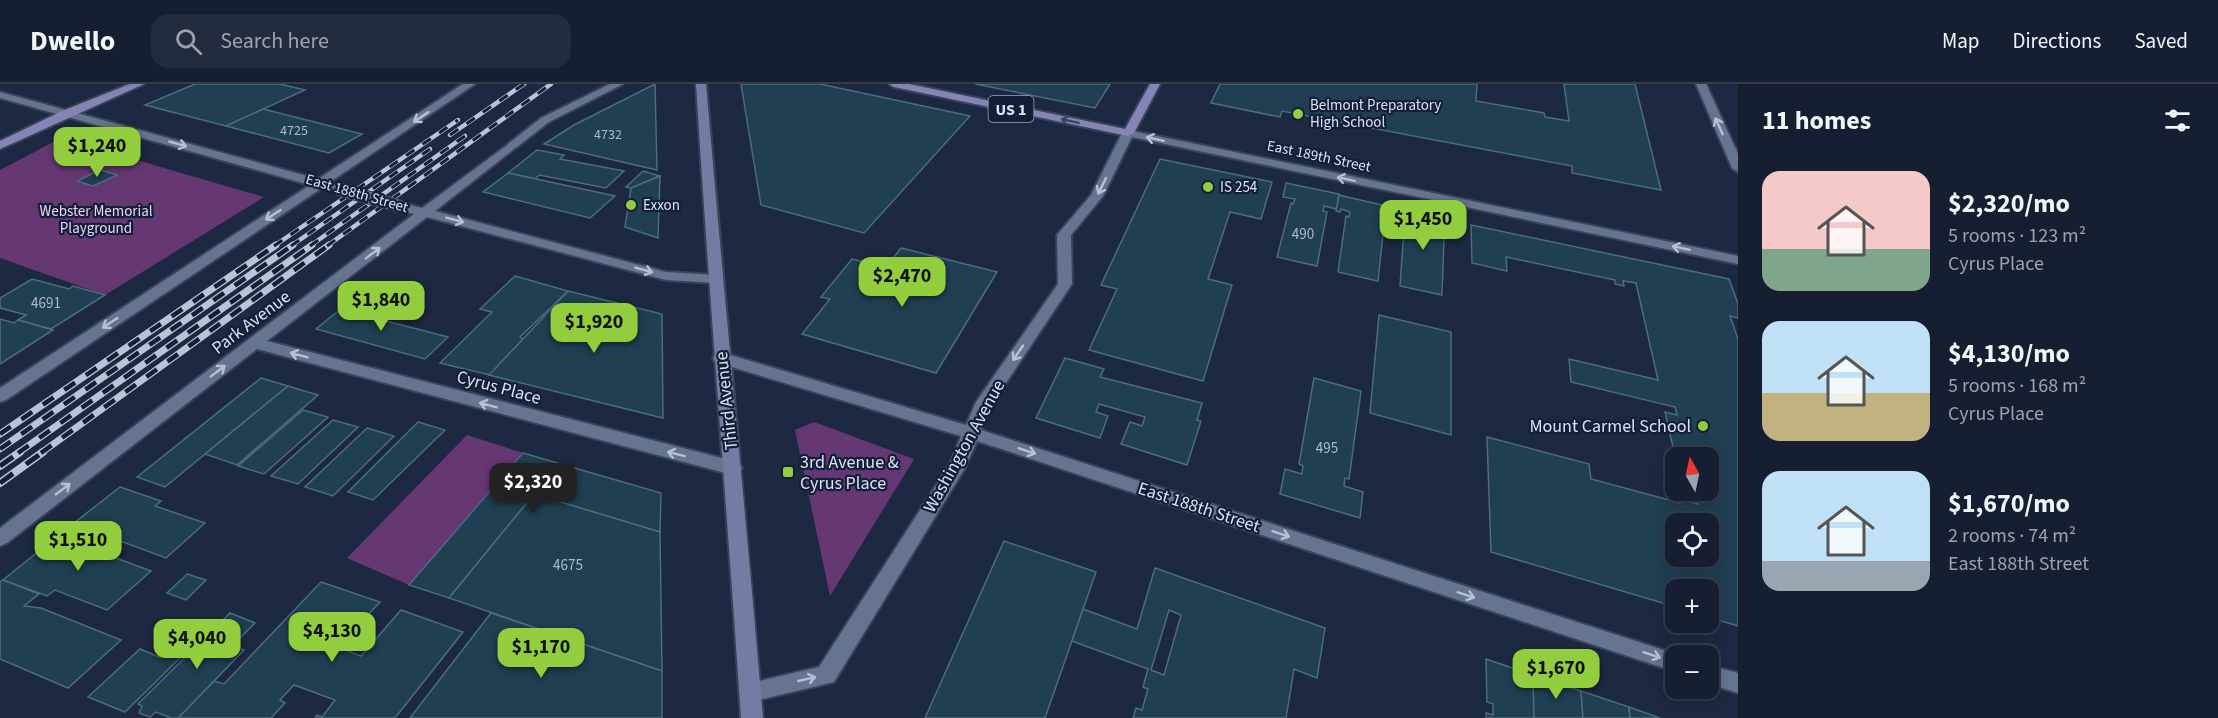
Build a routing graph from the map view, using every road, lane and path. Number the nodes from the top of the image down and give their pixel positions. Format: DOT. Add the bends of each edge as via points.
graph roads {
  1 [pos="139,84"];
  2 [pos="470,84"];
  3 [pos="618,84"];
  4 [pos="701,84"];
  5 [pos="894,84"];
  6 [pos="1155,84"];
  7 [pos="1701,84"];
  8 [pos="0,95"];
  9 [pos="66,113"];
  10 [pos="1128,133"];
  11 [pos="0,145"];
  12 [pos="1738,168"];
  13 [pos="322,183"];
  14 [pos="426,213"];
  15 [pos="1738,260"];
  16 [pos="716,279"];
  17 [pos="254,343"];
  18 [pos="721,358"];
  19 [pos="0,396"];
  20 [pos="972,433"];
  21 [pos="733,468"];
  22 [pos="0,538"];
  23 [pos="1665,659"];
  24 [pos="1719,678"];
  25 [pos="1738,684"];
  26 [pos="750,692"];
  27 [pos="752,718"];
  1 -- 9 [label="main road"];
  2 -- 13 [label="street, one-way"];
  3 -- 14 [label="street, Park Avenue" via="545,120"];
  4 -- 16 [label="main road, Third Avenue"];
  10 -- 5 [label="main road, East 189th Street / US 1, one-way"];
  6 -- 10 [label="main road, Washington Avenue"];
  12 -- 7 [label="street, one-way"];
  8 -- 9 [label="street, East 188th Street"];
  9 -- 11 [label="main road"];
  9 -- 13 [label="street, East 188th Street, one-way"];
  15 -- 10 [label="street, East 189th Street, one-way"];
  10 -- 20 [label="street, Washington Avenue, one-way" via="1097,196 1064,235 1065,284 982,406"];
  13 -- 14 [label="street, East 188th Street, bridge"];
  13 -- 19 [label="street, one-way"];
  14 -- 16 [label="street, East 188th Street, one-way" via="666,276"];
  17 -- 14 [label="street, Park Avenue, one-way"];
  16 -- 18 [label="main road, Third Avenue"];
  21 -- 17 [label="street, Cyrus Place, one-way"];
  22 -- 17 [label="street, Park Avenue, one-way"];
  18 -- 20 [label="street, East 188th Street"];
  18 -- 21 [label="main road, Third Avenue"];
  20 -- 23 [label="street, East 188th Street, one-way"];
  26 -- 20 [label="street, Washington Avenue, one-way" via="826,675 959,463"];
  21 -- 26 [label="main road, Third Avenue"];
  24 -- 25 [label="street"];
  26 -- 27 [label="main road, Third Avenue"];
}
